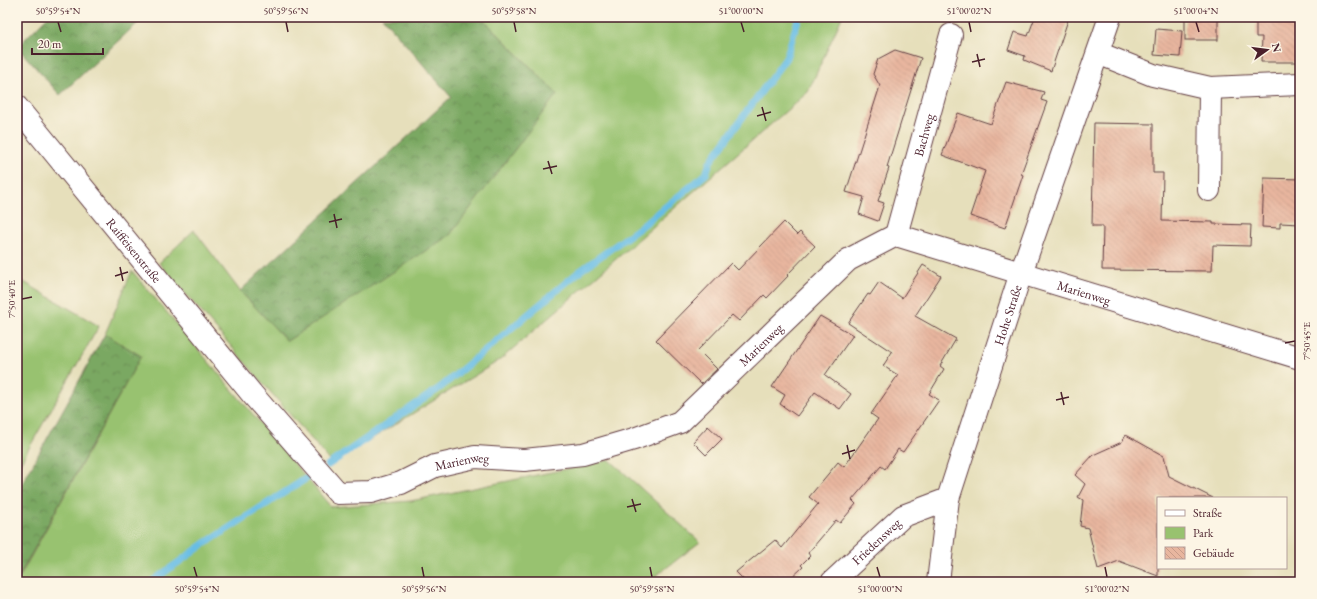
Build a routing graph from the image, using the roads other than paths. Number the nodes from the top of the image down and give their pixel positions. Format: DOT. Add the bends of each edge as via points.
graph roads {
  1 [pos="1110,17"];
  2 [pos="951,35"];
  3 [pos="1098,53"];
  4 [pos="1300,84"];
  5 [pos="1210,88"];
  6 [pos="17,106"];
  7 [pos="1209,190"];
  8 [pos="896,236"];
  9 [pos="1021,273"];
  10 [pos="1300,358"];
  11 [pos="252,394"];
  12 [pos="948,499"];
  13 [pos="832,582"];
  14 [pos="938,582"];
  1 -- 3 [label="street, Hohe Straße"];
  2 -- 8 [label="street, Bachweg"];
  3 -- 5 [label="street" via="1154,75"];
  3 -- 9 [label="street, Hohe Straße"];
  4 -- 5 [label="street"];
  5 -- 7 [label="street"];
  6 -- 11 [label="street, Raiffeisenstraße"];
  8 -- 9 [label="street, Marienweg"];
  8 -- 11 [label="street, Marienweg" via="848,260 680,422 583,454 524,460 475,457 435,466 401,483 371,492 338,493"];
  9 -- 10 [label="street, Marienweg"];
  9 -- 12 [label="street, Hohe Straße"];
  12 -- 13 [label="street, Friedensweg" via="903,516"];
  12 -- 14 [label="street, Hohe Straße"];
}
